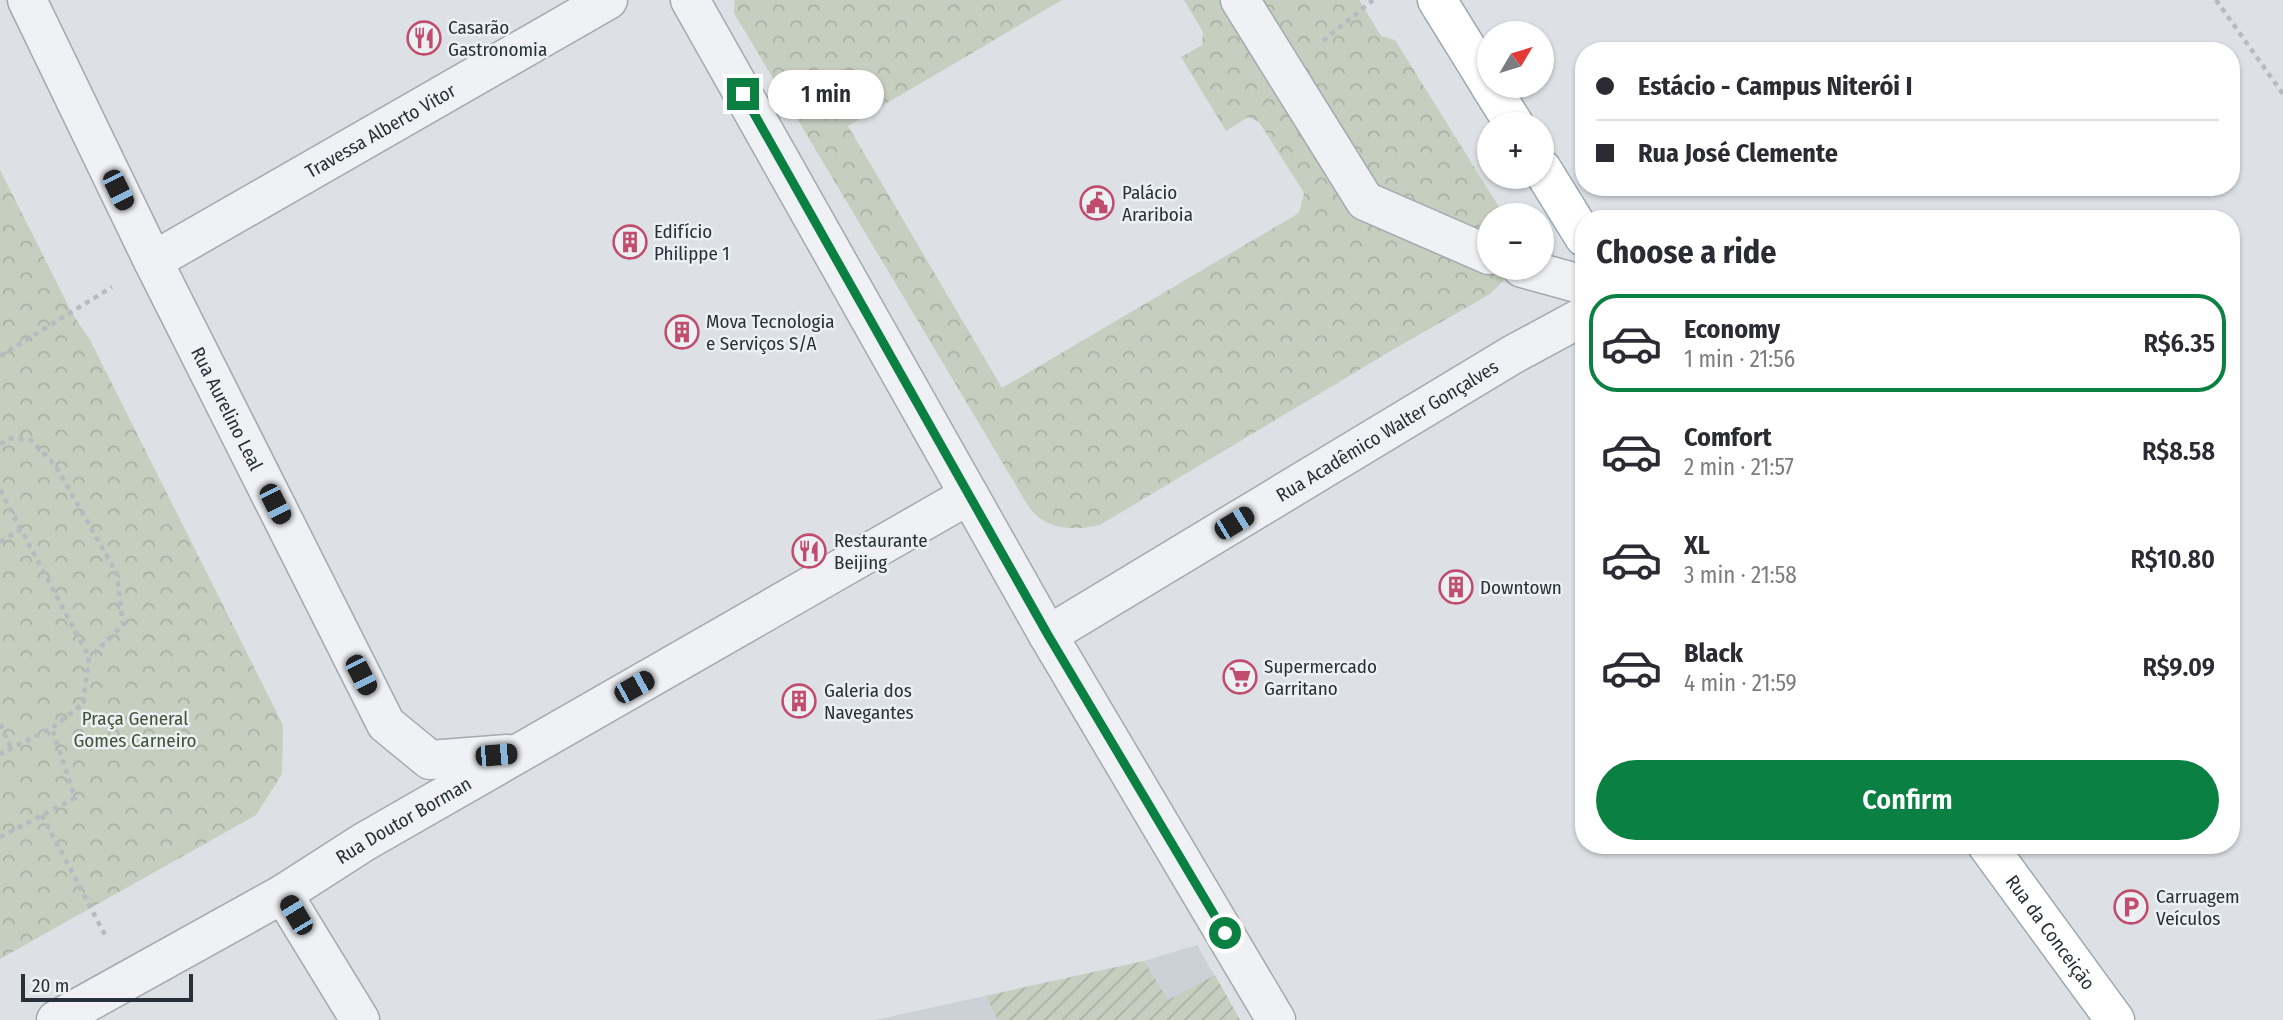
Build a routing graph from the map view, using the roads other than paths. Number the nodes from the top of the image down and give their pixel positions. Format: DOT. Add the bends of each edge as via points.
graph roads {
  1 [pos="27,0"];
  2 [pos="608,0"];
  3 [pos="690,0"];
  4 [pos="1240,0"];
  5 [pos="1437,0"];
  6 [pos="1477,64"];
  7 [pos="1554,188"];
  8 [pos="1575,222"];
  9 [pos="1477,250"];
  10 [pos="153,261"];
  11 [pos="1554,277"];
  12 [pos="1575,283"];
  13 [pos="1575,321"];
  14 [pos="969,495"];
  15 [pos="1048,635"];
  16 [pos="518,753"];
  17 [pos="1994,854"];
  18 [pos="283,894"];
  19 [pos="56,1020"];
  20 [pos="360,1020"];
  21 [pos="1276,1020"];
  22 [pos="2115,1020"];
  1 -- 10 [label="street, Rua Aurelino Leal"];
  2 -- 10 [label="street, Travessa Alberto Vitor"];
  3 -- 14 [label="street"];
  4 -- 9 [label="street" via="1365,201"];
  5 -- 6 [label="main road"];
  7 -- 8 [label="main road"];
  10 -- 16 [label="street, Rua Aurelino Leal" via="386,724 430,760"];
  11 -- 12 [label="street"];
  13 -- 15 [label="street, Rua Acadêmico Walter Gonçalves"];
  14 -- 15 [label="street"];
  14 -- 16 [label="street, Rua Doutor Borman"];
  15 -- 21 [label="street"];
  16 -- 18 [label="street, Rua Doutor Borman"];
  17 -- 22 [label="main road, Rua da Conceição"];
  18 -- 19 [label="street, Rua Doutor Borman"];
  18 -- 20 [label="street"];
}
